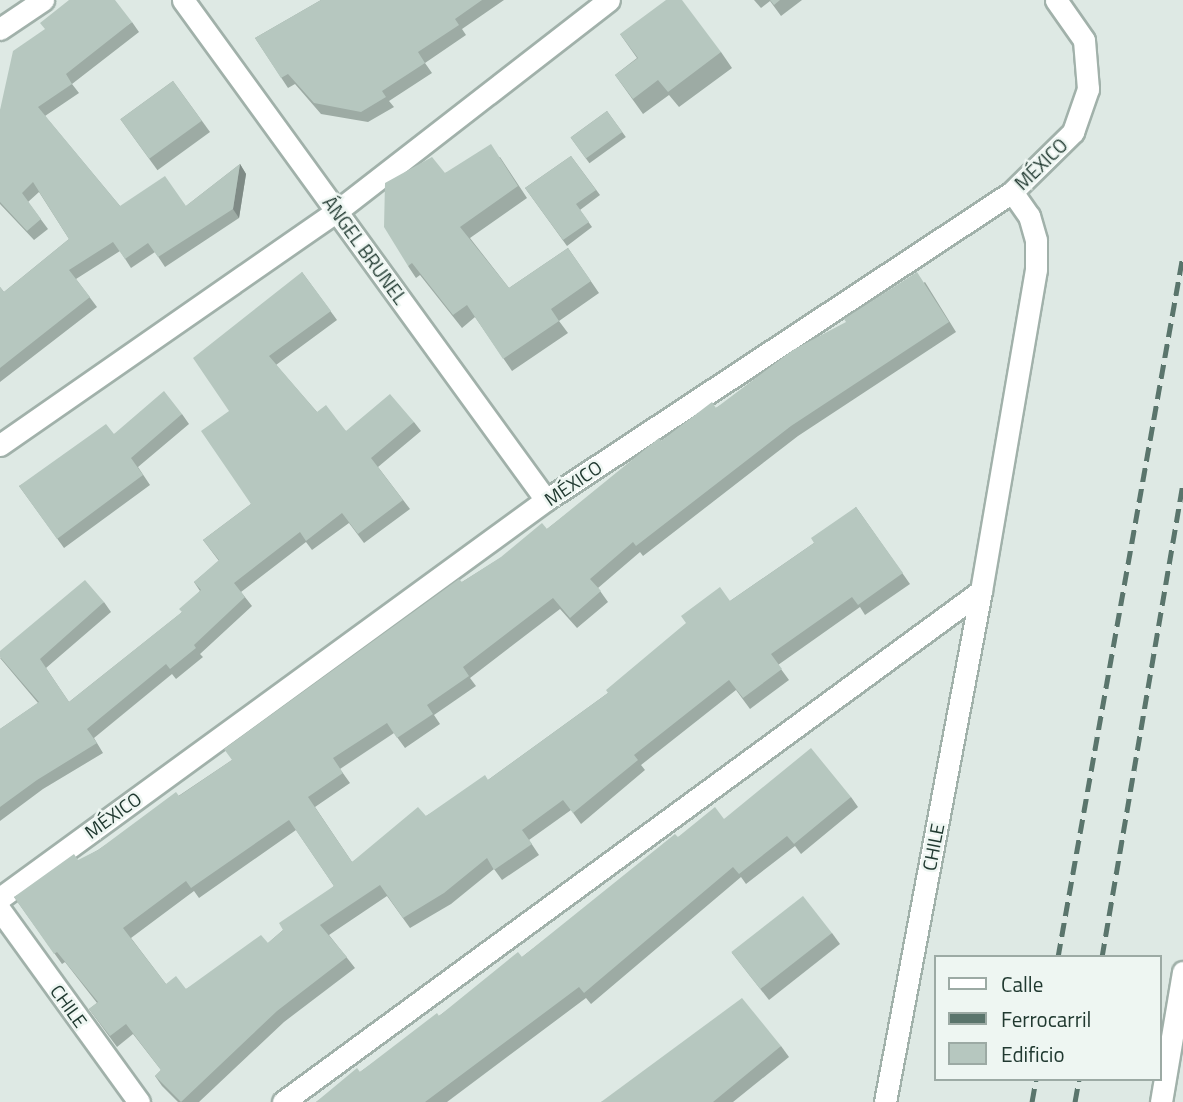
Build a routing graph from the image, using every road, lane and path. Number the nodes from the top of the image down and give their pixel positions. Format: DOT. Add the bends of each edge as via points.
graph roads {
  1 [pos="43,0"];
  2 [pos="183,0"];
  3 [pos="609,0"];
  4 [pos="1056,0"];
  5 [pos="0,29"];
  6 [pos="1012,192"];
  7 [pos="337,211"];
  8 [pos="0,445"];
  9 [pos="547,500"];
  10 [pos="981,591"];
  11 [pos="0,898"];
  12 [pos="0,910"];
  13 [pos="1183,972"];
  14 [pos="1169,1055"];
  15 [pos="1183,1073"];
  16 [pos="886,1095"];
  17 [pos="139,1102"];
  18 [pos="282,1102"];
  19 [pos="868,1102"];
  20 [pos="1161,1102"];
  1 -- 5 [label="street"];
  2 -- 7 [label="street, ÁNGEL BRUNEL"];
  3 -- 7 [label="street"];
  4 -- 6 [label="street, MÉXICO" via="1084,40 1088,89 1073,132"];
  6 -- 9 [label="street, MÉXICO"];
  6 -- 10 [label="street, CHILE" via="1029,216 1036,240 1036,269"];
  7 -- 8 [label="street"];
  7 -- 9 [label="street, ÁNGEL BRUNEL"];
  9 -- 11 [label="street, MÉXICO"];
  10 -- 16 [label="street, CHILE"];
  10 -- 18 [label="street"];
  12 -- 17 [label="street, CHILE"];
  13 -- 14 [label="street"];
  14 -- 15 [label="street"];
  14 -- 20 [label="street"];
  16 -- 19 [label="street"];
}
